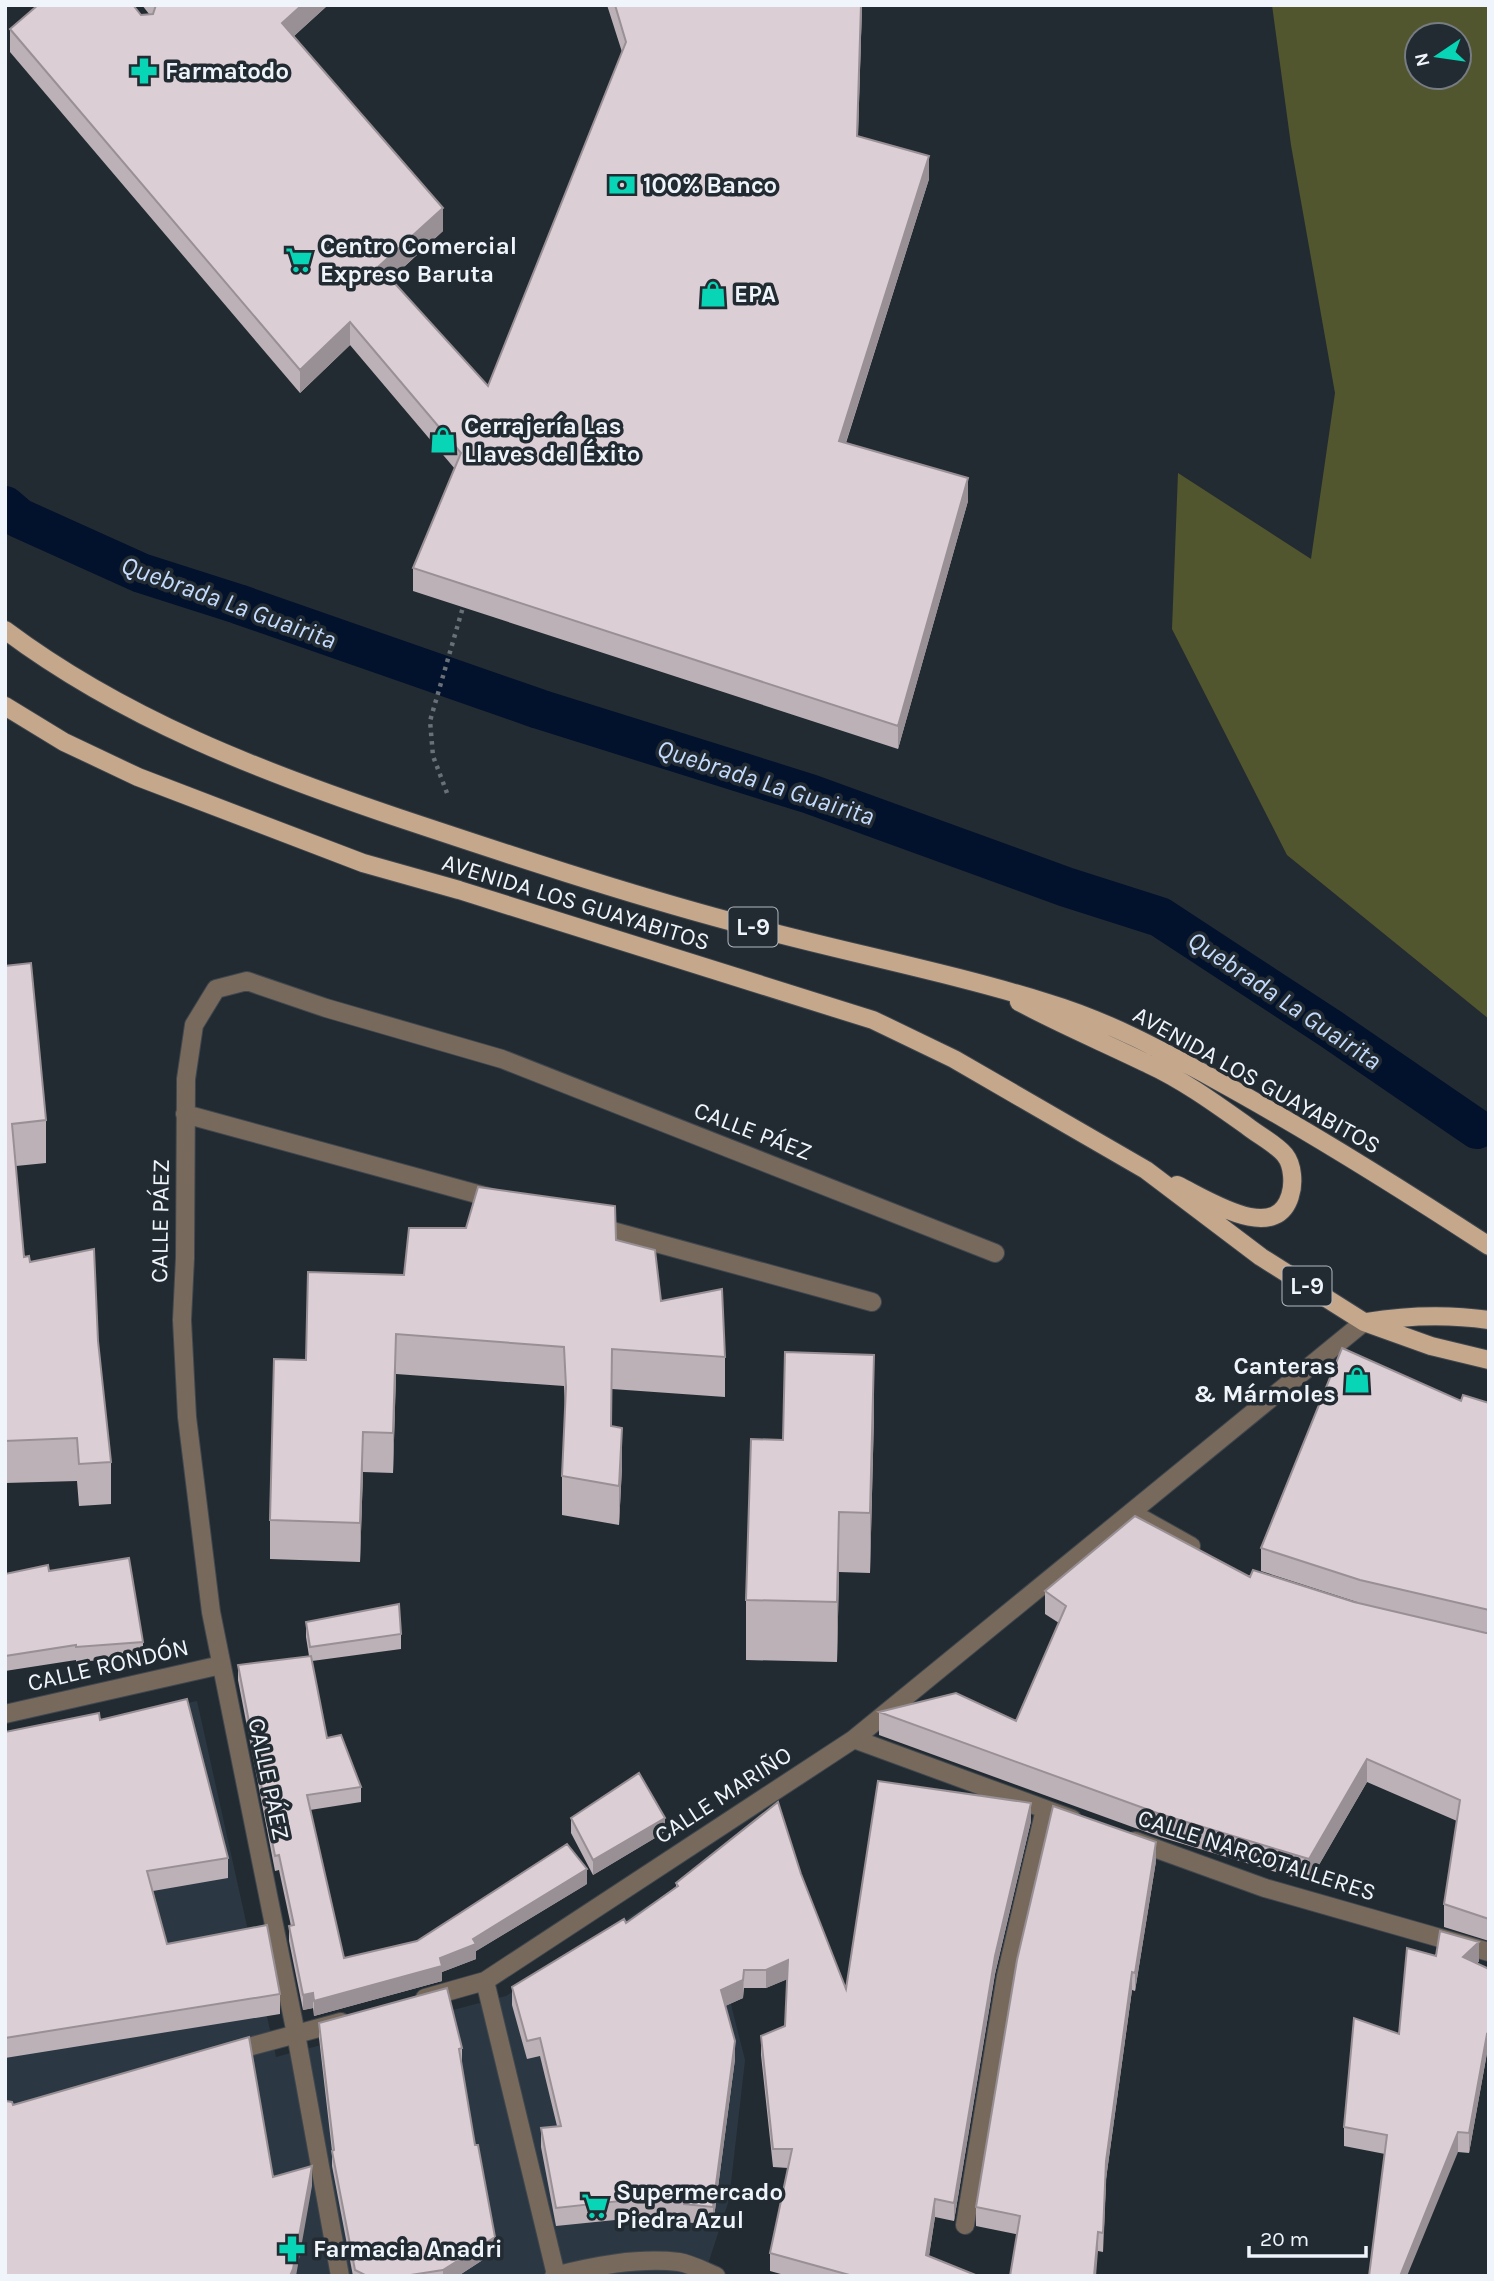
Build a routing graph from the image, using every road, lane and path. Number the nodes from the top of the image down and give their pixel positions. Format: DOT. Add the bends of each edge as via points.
graph roads {
  1 [pos="463,607"];
  2 [pos="5,630"];
  3 [pos="5,706"];
  4 [pos="447,793"];
  5 [pos="993,989"];
  6 [pos="185,1114"];
  7 [pos="1146,1170"];
  8 [pos="522,1206"];
  9 [pos="576,1221"];
  10 [pos="1489,1246"];
  11 [pos="995,1253"];
  12 [pos="872,1302"];
  13 [pos="1489,1320"];
  14 [pos="1364,1322"];
  15 [pos="1489,1360"];
  16 [pos="1132,1513"];
  17 [pos="1204,1553"];
  18 [pos="221,1665"];
  19 [pos="5,1714"];
  20 [pos="854,1739"];
  21 [pos="1045,1809"];
  22 [pos="1084,1823"];
  23 [pos="1123,1837"];
  24 [pos="1489,1952"];
  25 [pos="485,1981"];
  26 [pos="410,2002"];
  27 [pos="359,2016"];
  28 [pos="296,2034"];
  29 [pos="217,2055"];
  30 [pos="965,2225"];
  31 [pos="555,2275"];
  32 [pos="340,2276"];
  33 [pos="716,2276"];
  1 -- 4 [label="path" via="430,721 433,756"];
  2 -- 5 [label="main road, AVENIDA LOS GUAYABITOS / L-9" via="80,681 146,717 305,786 508,855 718,918"];
  3 -- 7 [label="main road, AVENIDA LOS GUAYABITOS / L-9" via="64,742 138,777 363,863 873,1020 954,1059"];
  5 -- 7 [label="main road, L-9" via="1079,1034 1150,1064 1223,1109 1286,1155 1292,1189 1287,1207 1280,1213 1273,1218 1255,1218"];
  5 -- 10 [label="main road, AVENIDA LOS GUAYABITOS / L-9" via="1051,1003 1143,1040 1393,1183"];
  6 -- 8 [label="street"];
  6 -- 11 [label="street, CALLE PÁEZ" via="194,1025 216,989 247,981 502,1059"];
  6 -- 18 [label="street, CALLE PÁEZ" via="182,1320 187,1417"];
  7 -- 14 [label="main road, AVENIDA LOS GUAYABITOS / L-9" via="1261,1257"];
  9 -- 12 [label="street"];
  13 -- 14 [label="main road" via="1408,1315"];
  14 -- 15 [label="main road, AVENIDA LOS GUAYABITOS / L-9"];
  14 -- 16 [label="street, CALLE MARIÑO"];
  16 -- 17 [label="street"];
  16 -- 20 [label="street, CALLE MARIÑO"];
  18 -- 19 [label="street, CALLE RONDÓN"];
  18 -- 28 [label="street, CALLE PÁEZ"];
  20 -- 21 [label="street"];
  20 -- 25 [label="street, CALLE MARIÑO"];
  21 -- 22 [label="street"];
  21 -- 30 [label="street" via="1006,1976"];
  23 -- 24 [label="street, CALLE NARCOTALLERES" via="1265,1888"];
  25 -- 26 [label="street, CALLE MARIÑO"];
  25 -- 31 [label="street"];
  27 -- 28 [label="street"];
  28 -- 29 [label="street"];
  28 -- 32 [label="street, CALLE PÁEZ"];
  31 -- 33 [label="street" via="611,2264 681,2262"];
}
